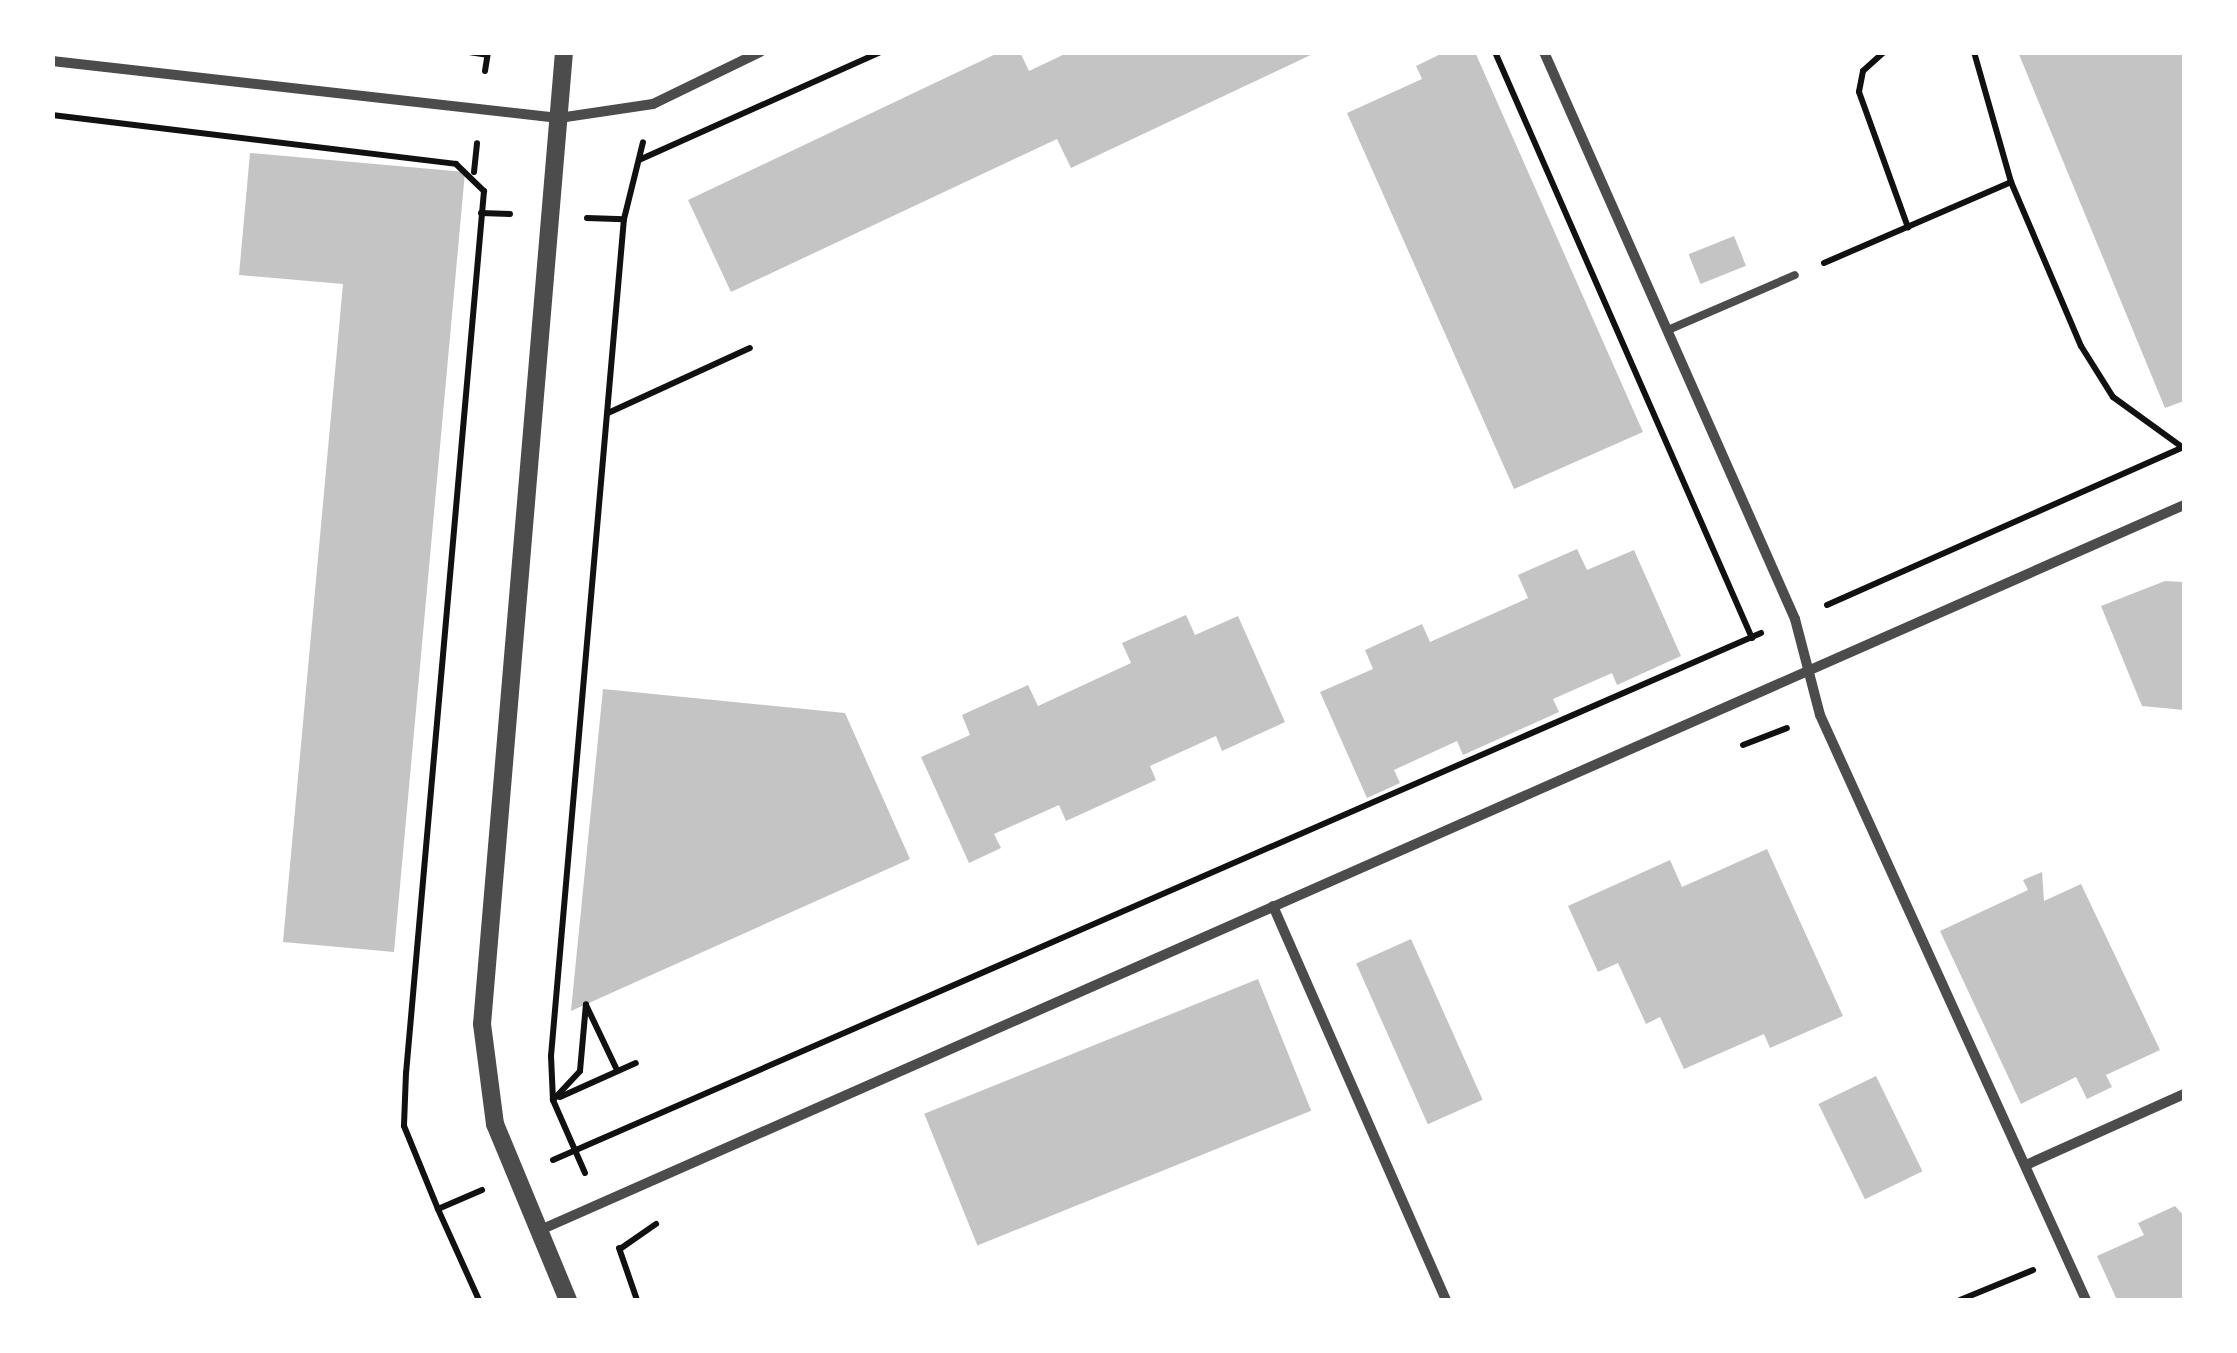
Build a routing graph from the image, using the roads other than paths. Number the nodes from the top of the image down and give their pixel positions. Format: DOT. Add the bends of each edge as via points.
graph roads {
  1 [pos="564,52"];
  2 [pos="760,52"];
  3 [pos="1544,52"];
  4 [pos="52,60"];
  5 [pos="559,118"];
  6 [pos="1795,275"];
  7 [pos="1668,330"];
  8 [pos="2184,505"];
  9 [pos="1802,674"];
  10 [pos="1273,906"];
  11 [pos="2184,1094"];
  12 [pos="2026,1166"];
  13 [pos="537,1232"];
  14 [pos="568,1300"];
  15 [pos="1446,1300"];
  16 [pos="2086,1300"];
  1 -- 5 [label="street"];
  2 -- 5 [label="street" via="652,104"];
  3 -- 7 [label="street"];
  4 -- 5 [label="street"];
  5 -- 13 [label="street" via="482,1024 495,1124"];
  6 -- 7 [label="lane"];
  7 -- 9 [label="street" via="1795,619"];
  8 -- 9 [label="street"];
  9 -- 10 [label="street"];
  9 -- 12 [label="street"];
  10 -- 13 [label="street"];
  10 -- 15 [label="street"];
  11 -- 12 [label="street"];
  12 -- 16 [label="street"];
  13 -- 14 [label="street"];
}
